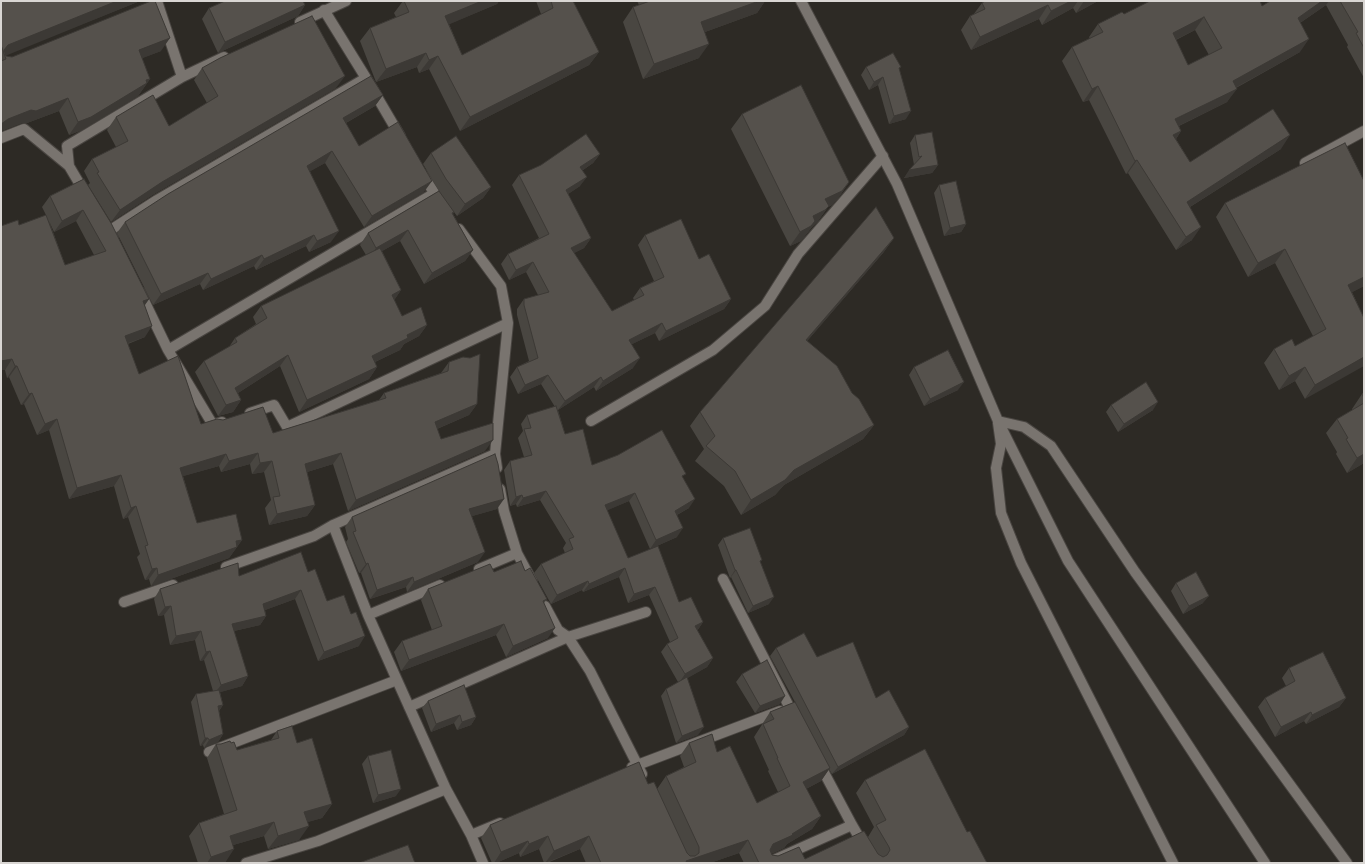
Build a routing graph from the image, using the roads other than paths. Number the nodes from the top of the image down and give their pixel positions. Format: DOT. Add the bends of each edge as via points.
graph roads {
  1 [pos="346,1"];
  2 [pos="801,1"];
  3 [pos="155,2"];
  4 [pos="324,10"];
  5 [pos="289,27"];
  6 [pos="232,54"];
  7 [pos="182,77"];
  8 [pos="366,78"];
  9 [pos="1364,132"];
  10 [pos="1,138"];
  11 [pos="405,146"];
  12 [pos="883,156"];
  13 [pos="69,166"];
  14 [pos="417,166"];
  15 [pos="1299,166"];
  16 [pos="433,194"];
  17 [pos="89,199"];
  18 [pos="116,245"];
  19 [pos="134,280"];
  20 [pos="508,323"];
  21 [pos="168,350"];
  22 [pos="592,420"];
  23 [pos="998,421"];
  24 [pos="495,454"];
  25 [pos="333,525"];
  26 [pos="517,552"];
  27 [pos="219,569"];
  28 [pos="467,574"];
  29 [pos="723,579"];
  30 [pos="182,582"];
  31 [pos="446,582"];
  32 [pos="124,602"];
  33 [pos="646,612"];
  34 [pos="368,616"];
  35 [pos="568,637"];
  36 [pos="397,680"];
  37 [pos="409,707"];
  38 [pos="789,707"];
  39 [pos="800,728"];
  40 [pos="209,752"];
  41 [pos="815,756"];
  42 [pos="638,765"];
  43 [pos="623,771"];
  44 [pos="648,786"];
  45 [pos="446,789"];
  46 [pos="507,820"];
  47 [pos="852,825"];
  48 [pos="471,835"];
  49 [pos="246,863"];
  50 [pos="482,863"];
  51 [pos="767,863"];
  52 [pos="874,863"];
  53 [pos="1173,863"];
  54 [pos="1265,863"];
  55 [pos="1347,863"];
  1 -- 4 [label="street"];
  2 -- 12 [label="street"];
  3 -- 7 [label="street"];
  4 -- 5 [label="street"];
  4 -- 8 [label="street"];
  6 -- 7 [label="street"];
  7 -- 13 [label="street" via="67,146"];
  8 -- 11 [label="street"];
  8 -- 18 [label="street" via="107,228"];
  9 -- 15 [label="street"];
  10 -- 13 [label="street" via="24,129"];
  12 -- 22 [label="street" via="798,254 765,306 713,350"];
  12 -- 23 [label="street"];
  13 -- 17 [label="street"];
  14 -- 16 [label="street"];
  16 -- 20 [label="street" via="501,286"];
  16 -- 21 [label="street"];
  19 -- 21 [label="street"];
  20 -- 21 [label="street" via="287,427 274,405 213,425"];
  20 -- 24 [label="street"];
  23 -- 53 [label="street" via="1001,444 996,468 1001,512 1021,563"];
  23 -- 54 [label="street" via="1068,561"];
  23 -- 55 [label="street" via="1024,427 1050,446 1135,572"];
  24 -- 25 [label="street"];
  24 -- 26 [label="street" via="504,512"];
  25 -- 27 [label="street" via="314,536"];
  25 -- 34 [label="street"];
  26 -- 28 [label="street"];
  26 -- 35 [label="street" via="558,630"];
  29 -- 38 [label="street"];
  30 -- 32 [label="street"];
  31 -- 34 [label="street"];
  33 -- 35 [label="street"];
  34 -- 36 [label="street"];
  35 -- 37 [label="street"];
  35 -- 42 [label="street" via="590,671"];
  36 -- 37 [label="street"];
  36 -- 40 [label="street"];
  37 -- 45 [label="street"];
  38 -- 39 [label="street"];
  38 -- 42 [label="street"];
  41 -- 47 [label="street"];
  42 -- 43 [label="street"];
  42 -- 44 [label="street"];
  45 -- 48 [label="street"];
  45 -- 49 [label="street" via="318,841"];
  46 -- 48 [label="street"];
  47 -- 51 [label="street"];
  47 -- 52 [label="street"];
  48 -- 50 [label="street"];
}
